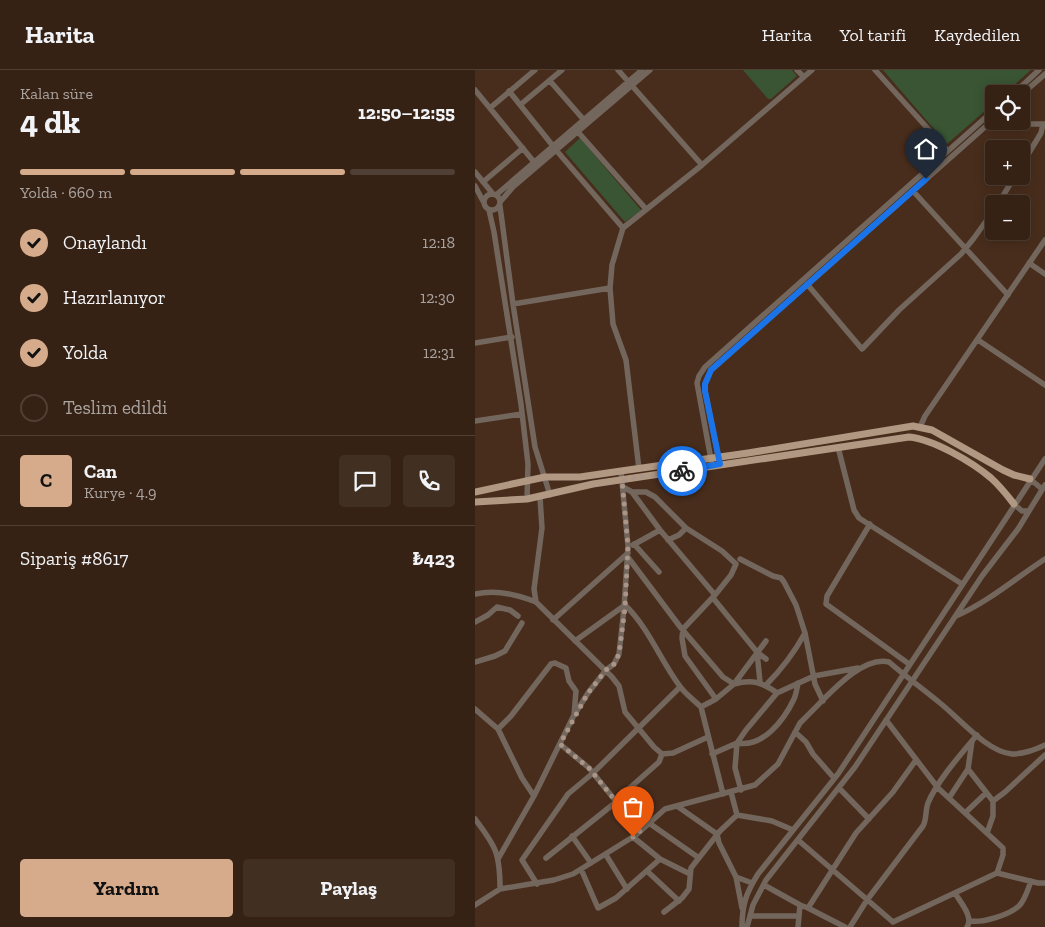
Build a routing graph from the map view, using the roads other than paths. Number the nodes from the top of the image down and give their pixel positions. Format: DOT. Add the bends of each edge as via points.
graph roads {
  1 [pos="535,70"];
  2 [pos="562,70"];
  3 [pos="618,70"];
  4 [pos="642,70"];
  5 [pos="650,70"];
  6 [pos="797,70"];
  7 [pos="812,70"];
  8 [pos="875,70"];
  9 [pos="1039,70"];
  10 [pos="1045,74"];
  11 [pos="803,77"];
  12 [pos="551,81"];
  13 [pos="630,83"];
  14 [pos="1023,85"];
  15 [pos="1030,87"];
  16 [pos="475,90"];
  17 [pos="509,91"];
  18 [pos="520,105"];
  19 [pos="490,108"];
  20 [pos="985,118"];
  21 [pos="584,120"];
  22 [pos="1030,124"];
  23 [pos="1044,124"];
  24 [pos="985,127"];
  25 [pos="578,132"];
  26 [pos="523,148"];
  27 [pos="555,148"];
  28 [pos="948,151"];
  29 [pos="1030,151"];
  30 [pos="534,162"];
  31 [pos="702,165"];
  32 [pos="475,172"];
  33 [pos="483,182"];
  34 [pos="475,186"];
  35 [pos="913,191"];
  36 [pos="494,194"];
  37 [pos="483,201"];
  38 [pos="500,204"];
  39 [pos="489,210"];
  40 [pos="646,210"];
  41 [pos="985,222"];
  42 [pos="623,228"];
  43 [pos="1045,240"];
  44 [pos="966,248"];
  45 [pos="1029,263"];
  46 [pos="1045,274"];
  47 [pos="807,284"];
  48 [pos="610,288"];
  49 [pos="1008,295"];
  50 [pos="513,304"];
  51 [pos="511,337"];
  52 [pos="978,340"];
  53 [pos="475,343"];
  54 [pos="1045,385"];
  55 [pos="522,414"];
  56 [pos="475,421"];
  57 [pos="920,427"];
  58 [pos="838,447"];
  59 [pos="1045,459"];
  60 [pos="716,462"];
  61 [pos="639,468"];
  62 [pos="621,471"];
  63 [pos="545,477"];
  64 [pos="1030,479"];
  65 [pos="527,480"];
  66 [pos="623,483"];
  67 [pos="1044,487"];
  68 [pos="475,492"];
  69 [pos="632,492"];
  70 [pos="550,495"];
  71 [pos="540,497"];
  72 [pos="527,499"];
  73 [pos="475,502"];
  74 [pos="1014,504"];
  75 [pos="1029,511"];
  76 [pos="870,524"];
  77 [pos="686,528"];
  78 [pos="660,530"];
  79 [pos="668,540"];
  80 [pos="635,544"];
  81 [pos="628,552"];
  82 [pos="740,559"];
  83 [pos="1045,559"];
  84 [pos="659,572"];
  85 [pos="962,584"];
  86 [pos="475,594"];
  87 [pos="714,597"];
  88 [pos="536,602"];
  89 [pos="625,604"];
  90 [pos="518,616"];
  91 [pos="956,616"];
  92 [pos="553,620"];
  93 [pos="475,622"];
  94 [pos="522,623"];
  95 [pos="683,630"];
  96 [pos="805,633"];
  97 [pos="766,640"];
  98 [pos="575,642"];
  99 [pos="757,652"];
  100 [pos="766,659"];
  101 [pos="475,662"];
  102 [pos="909,664"];
  103 [pos="860,668"];
  104 [pos="606,670"];
  105 [pos="903,674"];
  106 [pos="814,676"];
  107 [pos="912,680"];
  108 [pos="763,683"];
  109 [pos="798,683"];
  110 [pos="734,684"];
  111 [pos="680,687"];
  112 [pos="777,693"];
  113 [pos="716,699"];
  114 [pos="823,701"];
  115 [pos="701,707"];
  116 [pos="475,709"];
  117 [pos="573,717"];
  118 [pos="886,720"];
  119 [pos="639,728"];
  120 [pos="498,729"];
  121 [pos="795,732"];
  122 [pos="977,735"];
  123 [pos="708,737"];
  124 [pos="972,741"];
  125 [pos="737,743"];
  126 [pos="560,744"];
  127 [pos="1045,745"];
  128 [pos="663,754"];
  129 [pos="713,754"];
  130 [pos="1045,755"];
  131 [pos="916,760"];
  132 [pos="968,769"];
  133 [pos="593,773"];
  134 [pos="834,778"];
  135 [pos="839,788"];
  136 [pos="938,788"];
  137 [pos="741,790"];
  138 [pos="731,792"];
  139 [pos="986,793"];
  140 [pos="723,794"];
  141 [pos="534,796"];
  142 [pos="949,798"];
  143 [pos="993,801"];
  144 [pos="616,802"];
  145 [pos="677,806"];
  146 [pos="965,813"];
  147 [pos="737,815"];
  148 [pos="869,819"];
  149 [pos="476,821"];
  150 [pos="649,823"];
  151 [pos="793,830"];
  152 [pos="640,831"];
  153 [pos="987,833"];
  154 [pos="717,834"];
  155 [pos="573,836"];
  156 [pos="633,837"];
  157 [pos="798,840"];
  158 [pos="606,855"];
  159 [pos="546,858"];
  160 [pos="699,858"];
  161 [pos="499,859"];
  162 [pos="660,860"];
  163 [pos="591,863"];
  164 [pos="581,869"];
  165 [pos="832,870"];
  166 [pos="647,871"];
  167 [pos="997,873"];
  168 [pos="690,874"];
  169 [pos="736,877"];
  170 [pos="1031,881"];
  171 [pos="753,883"];
  172 [pos="1045,883"];
  173 [pos="537,884"];
  174 [pos="764,885"];
  175 [pos="500,889"];
  176 [pos="627,889"];
  177 [pos="955,893"];
  178 [pos="867,900"];
  179 [pos="679,901"];
  180 [pos="475,905"];
  181 [pos="800,905"];
  182 [pos="808,908"];
  183 [pos="743,910"];
  184 [pos="664,912"];
  185 [pos="750,916"];
  186 [pos="799,916"];
  187 [pos="969,924"];
  188 [pos="893,925"];
  189 [pos="741,927"];
  190 [pos="747,927"];
  191 [pos="798,927"];
  192 [pos="845,927"];
  193 [pos="850,927"];
  194 [pos="900,927"];
  1 -- 17 [label="street"];
  2 -- 12 [label="street"];
  3 -- 13 [label="street"];
  4 -- 13 [label="street"];
  5 -- 13 [label="street"];
  6 -- 11 [label="street"];
  7 -- 11 [label="street"];
  8 -- 28 [label="street"];
  9 -- 14 [label="street"];
  10 -- 15 [label="street"];
  11 -- 31 [label="street"];
  12 -- 18 [label="street"];
  12 -- 21 [label="street"];
  13 -- 21 [label="street"];
  13 -- 25 [label="street"];
  13 -- 31 [label="street"];
  16 -- 19 [label="street"];
  17 -- 18 [label="street"];
  17 -- 19 [label="street"];
  18 -- 27 [label="street"];
  19 -- 26 [label="street"];
  20 -- 28 [label="street"];
  21 -- 27 [label="street"];
  22 -- 23 [label="street"];
  23 -- 29 [label="street"];
  24 -- 35 [label="street"];
  25 -- 27 [label="street"];
  25 -- 40 [label="street"];
  26 -- 30 [label="street"];
  26 -- 33 [label="street"];
  27 -- 30 [label="street"];
  27 -- 38 [label="street" via="513,187"];
  27 -- 42 [label="street"];
  28 -- 60 [label="street" via="705,367 697,383"];
  30 -- 36 [label="street"];
  31 -- 40 [label="street"];
  32 -- 33 [label="street"];
  33 -- 36 [label="street"];
  34 -- 37 [label="street"];
  35 -- 44 [label="street"];
  35 -- 47 [label="street"];
  36 -- 37 [label="street" via="486,196"];
  36 -- 38 [label="street"];
  37 -- 39 [label="street"];
  38 -- 39 [label="street"];
  38 -- 50 [label="street"];
  39 -- 51 [label="street"];
  40 -- 42 [label="street"];
  41 -- 44 [label="street"];
  42 -- 48 [label="street" via="612,265"];
  43 -- 45 [label="street"];
  44 -- 47 [label="street" via="899,310 863,349"];
  44 -- 49 [label="street"];
  45 -- 46 [label="street"];
  45 -- 49 [label="street"];
  47 -- 60 [label="street" via="711,370 705,391"];
  48 -- 50 [label="street"];
  48 -- 61 [label="street" via="615,333 627,360"];
  49 -- 52 [label="street"];
  50 -- 63 [label="street" via="535,447"];
  51 -- 53 [label="street"];
  51 -- 55 [label="street"];
  52 -- 54 [label="street"];
  52 -- 57 [label="street"];
  55 -- 56 [label="street"];
  55 -- 65 [label="street"];
  57 -- 60 [label="main road"];
  57 -- 64 [label="main road" via="932,430 1014,476"];
  58 -- 60 [label="main road"];
  58 -- 74 [label="main road" via="909,437 925,439 983,472"];
  58 -- 76 [label="street" via="854,510 859,518"];
  59 -- 64 [label="street"];
  60 -- 61 [label="main road"];
  60 -- 66 [label="main road"];
  61 -- 62 [label="main road"];
  62 -- 63 [label="main road" via="580,477"];
  62 -- 66 [label="street"];
  63 -- 65 [label="main road"];
  63 -- 70 [label="street"];
  64 -- 67 [label="street"];
  64 -- 74 [label="street"];
  65 -- 68 [label="main road"];
  65 -- 72 [label="street"];
  66 -- 69 [label="street"];
  66 -- 70 [label="main road" via="593,484"];
  66 -- 81 [label="street"];
  67 -- 75 [label="street"];
  69 -- 77 [label="street" via="646,492 655,497"];
  69 -- 78 [label="street"];
  70 -- 71 [label="main road"];
  71 -- 72 [label="main road"];
  71 -- 88 [label="street" via="543,528 534,589"];
  72 -- 73 [label="main road"];
  74 -- 75 [label="street"];
  74 -- 85 [label="street"];
  75 -- 91 [label="street"];
  76 -- 85 [label="street"];
  76 -- 102 [label="street" via="827,596 826,604"];
  77 -- 79 [label="street"];
  77 -- 87 [label="street" via="736,564"];
  78 -- 79 [label="street"];
  78 -- 80 [label="street"];
  79 -- 87 [label="street"];
  80 -- 81 [label="street"];
  80 -- 84 [label="street"];
  81 -- 89 [label="street"];
  81 -- 92 [label="street"];
  81 -- 95 [label="street"];
  82 -- 96 [label="street" via="781,578 796,605"];
  83 -- 91 [label="street"];
  85 -- 102 [label="street"];
  86 -- 88 [label="street" via="510,593"];
  87 -- 95 [label="street"];
  87 -- 99 [label="street"];
  88 -- 92 [label="street"];
  89 -- 98 [label="street"];
  89 -- 104 [label="street" via="619,654"];
  89 -- 111 [label="street" via="646,631"];
  90 -- 93 [label="street" via="497,607"];
  91 -- 107 [label="street"];
  92 -- 98 [label="street"];
  94 -- 101 [label="street" via="505,651"];
  95 -- 110 [label="street" via="723,677"];
  95 -- 113 [label="street" via="685,656 698,669"];
  96 -- 106 [label="street"];
  96 -- 108 [label="street" via="779,672"];
  97 -- 99 [label="street"];
  98 -- 104 [label="street"];
  99 -- 100 [label="street"];
  99 -- 108 [label="street"];
  99 -- 110 [label="street"];
  102 -- 105 [label="street"];
  103 -- 105 [label="street" via="880,660 889,662"];
  103 -- 106 [label="street"];
  103 -- 114 [label="street"];
  104 -- 117 [label="street"];
  104 -- 119 [label="street" via="619,686 625,712"];
  105 -- 107 [label="street"];
  105 -- 134 [label="street"];
  106 -- 109 [label="street"];
  106 -- 114 [label="street"];
  107 -- 118 [label="street"];
  107 -- 122 [label="street"];
  108 -- 110 [label="street"];
  108 -- 112 [label="street"];
  109 -- 112 [label="street"];
  109 -- 125 [label="street" via="795,698 776,728 757,741"];
  110 -- 113 [label="street"];
  111 -- 115 [label="street"];
  111 -- 119 [label="street"];
  112 -- 125 [label="street"];
  113 -- 115 [label="street"];
  114 -- 121 [label="street"];
  115 -- 123 [label="street"];
  116 -- 120 [label="street"];
  117 -- 120 [label="street" via="576,691 566,668 555,663"];
  117 -- 126 [label="street"];
  118 -- 131 [label="street"];
  118 -- 135 [label="street"];
  119 -- 128 [label="street"];
  119 -- 133 [label="street"];
  120 -- 141 [label="street"];
  121 -- 134 [label="street"];
  121 -- 137 [label="street" via="778,764 755,785"];
  122 -- 124 [label="street"];
  122 -- 127 [label="street" via="1000,751 1011,754"];
  123 -- 128 [label="street" via="673,753"];
  123 -- 129 [label="street"];
  124 -- 132 [label="street"];
  124 -- 136 [label="street"];
  125 -- 129 [label="street"];
  125 -- 137 [label="street" via="735,768"];
  126 -- 133 [label="street"];
  126 -- 141 [label="street"];
  128 -- 144 [label="street" via="659,762"];
  129 -- 140 [label="street"];
  130 -- 143 [label="street"];
  131 -- 136 [label="street"];
  131 -- 148 [label="street"];
  132 -- 139 [label="street"];
  132 -- 142 [label="street"];
  133 -- 144 [label="street"];
  133 -- 173 [label="street" via="567,794 522,860"];
  134 -- 151 [label="street"];
  135 -- 148 [label="street"];
  135 -- 157 [label="street"];
  136 -- 142 [label="street"];
  136 -- 178 [label="street" via="928,804 923,826"];
  137 -- 138 [label="street"];
  138 -- 140 [label="street"];
  138 -- 147 [label="street"];
  139 -- 143 [label="street"];
  139 -- 146 [label="street"];
  140 -- 145 [label="street"];
  141 -- 161 [label="street"];
  142 -- 146 [label="street"];
  143 -- 153 [label="street" via="993,816"];
  144 -- 152 [label="street"];
  144 -- 155 [label="street"];
  145 -- 150 [label="street" via="665,809"];
  145 -- 154 [label="street"];
  146 -- 153 [label="street"];
  147 -- 151 [label="street" via="772,821"];
  147 -- 154 [label="street"];
  148 -- 165 [label="street"];
  149 -- 161 [label="street" via="492,842"];
  150 -- 152 [label="street"];
  150 -- 160 [label="street"];
  151 -- 171 [label="street"];
  152 -- 156 [label="street"];
  153 -- 167 [label="street" via="1003,848"];
  154 -- 160 [label="street"];
  154 -- 169 [label="street"];
  155 -- 159 [label="street"];
  155 -- 163 [label="street"];
  156 -- 158 [label="street"];
  156 -- 162 [label="street"];
  157 -- 165 [label="street"];
  157 -- 174 [label="street"];
  158 -- 163 [label="street"];
  158 -- 176 [label="street"];
  160 -- 168 [label="street"];
  161 -- 175 [label="street"];
  162 -- 166 [label="street"];
  162 -- 168 [label="street"];
  163 -- 164 [label="street"];
  164 -- 173 [label="street"];
  164 -- 176 [label="street" via="599,908"];
  165 -- 178 [label="street"];
  165 -- 182 [label="street"];
  166 -- 176 [label="street"];
  166 -- 179 [label="street"];
  167 -- 170 [label="street"];
  167 -- 177 [label="street"];
  168 -- 179 [label="street" via="689,889"];
  169 -- 171 [label="street"];
  169 -- 183 [label="street"];
  170 -- 172 [label="street"];
  170 -- 187 [label="street" via="1022,902 1015,908"];
  171 -- 183 [label="street"];
  173 -- 175 [label="street"];
  174 -- 181 [label="street"];
  174 -- 185 [label="street"];
  175 -- 180 [label="street"];
  177 -- 187 [label="street" via="968,915"];
  177 -- 188 [label="street"];
  178 -- 188 [label="street"];
  178 -- 193 [label="street"];
  179 -- 184 [label="street"];
  181 -- 182 [label="street"];
  181 -- 186 [label="street"];
  182 -- 192 [label="street"];
  183 -- 189 [label="street"];
  185 -- 186 [label="street"];
  185 -- 190 [label="street"];
  186 -- 191 [label="street"];
  188 -- 194 [label="street"];
}
